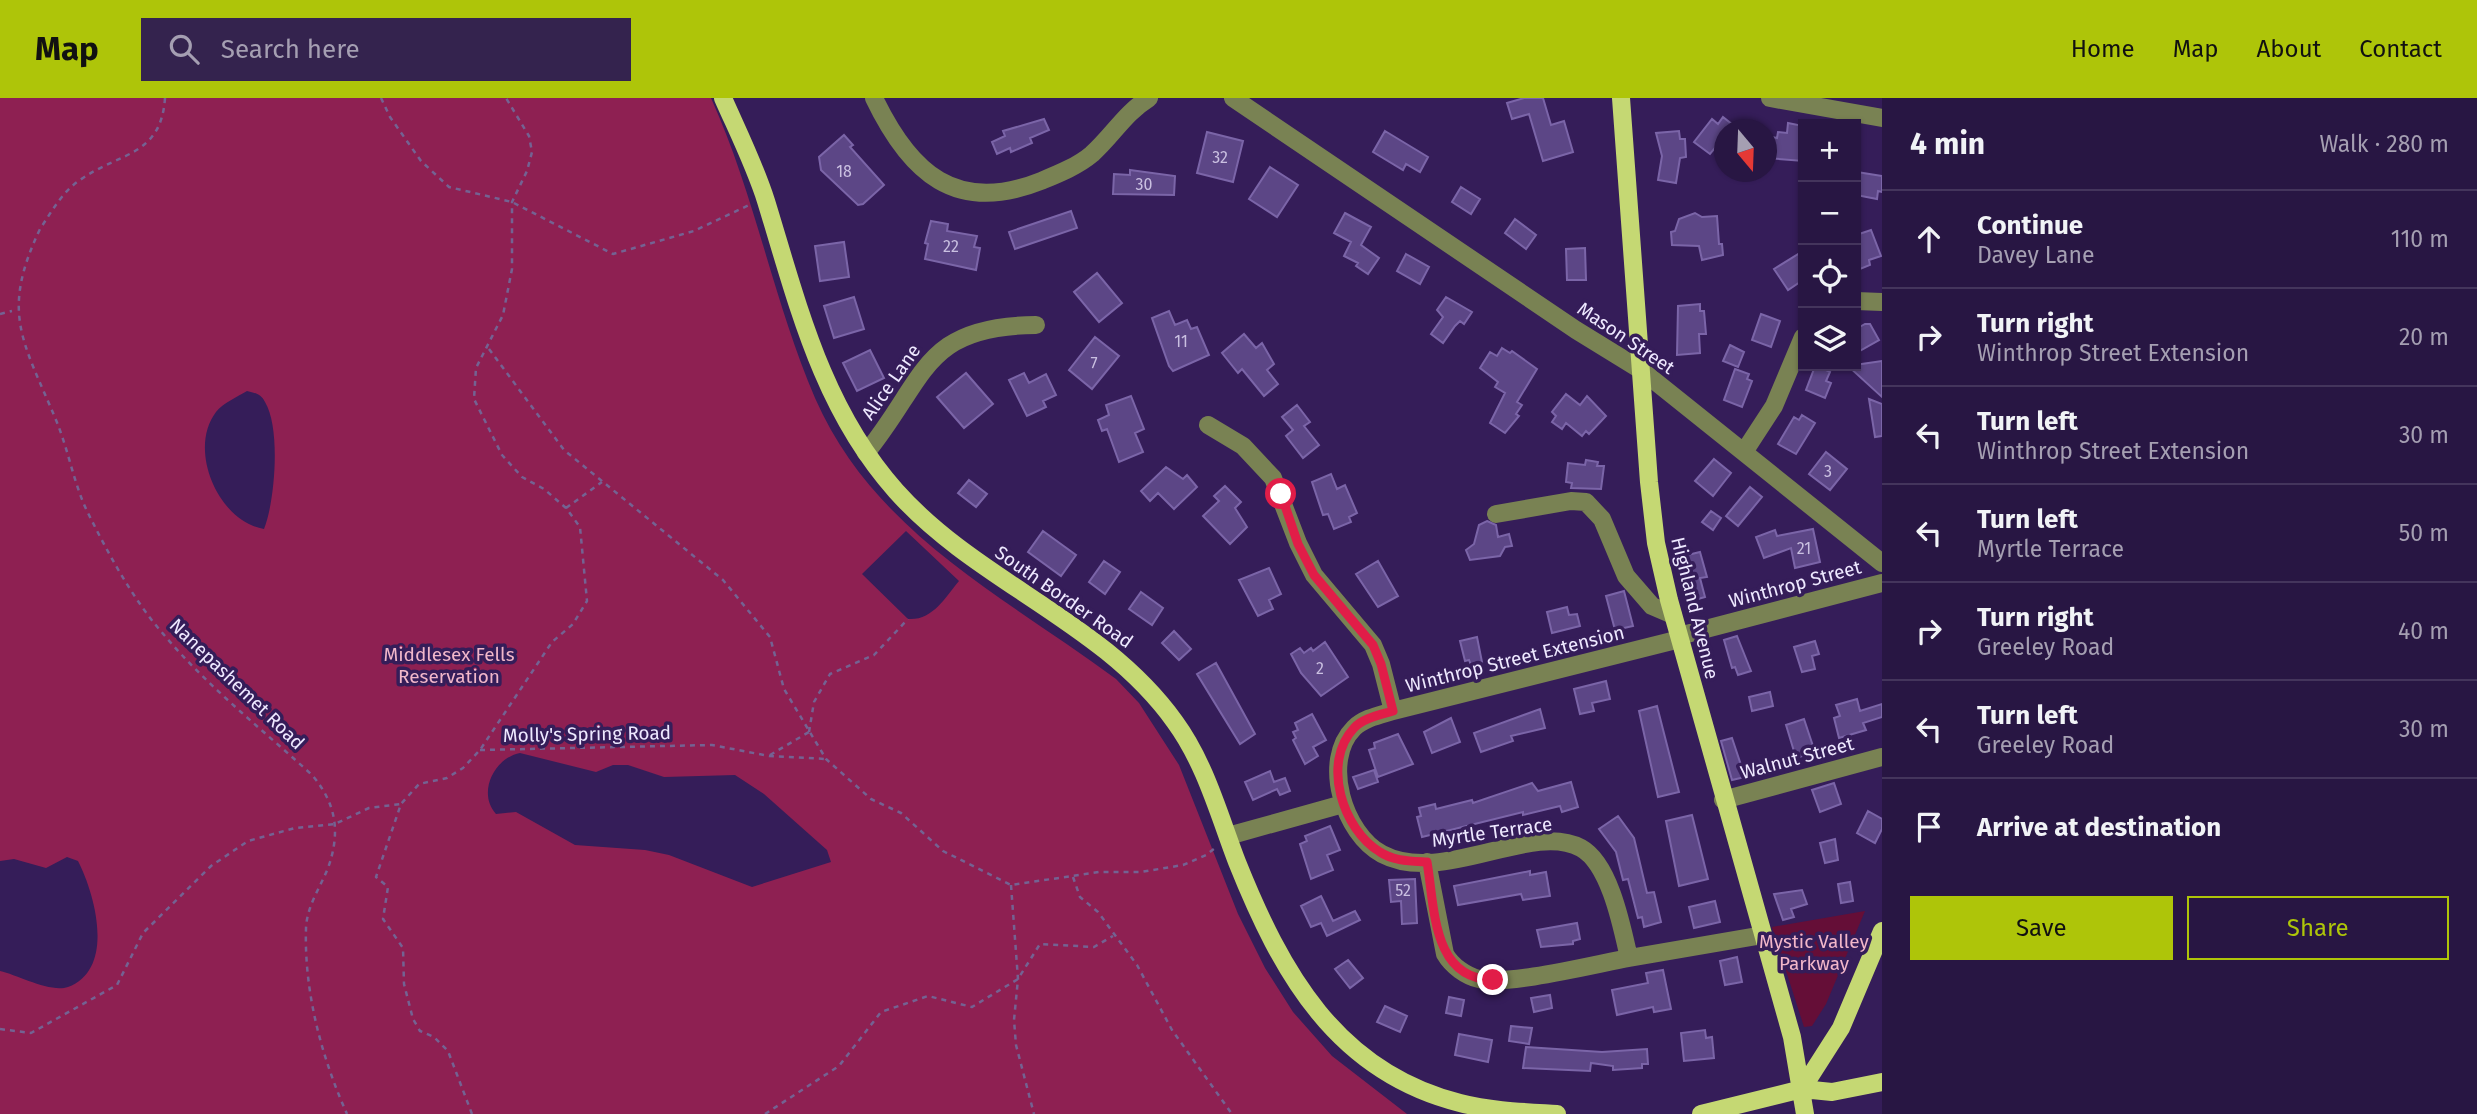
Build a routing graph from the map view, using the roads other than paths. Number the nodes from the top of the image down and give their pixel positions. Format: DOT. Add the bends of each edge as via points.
graph roads {
  1 [pos="723,98"];
  2 [pos="874,98"];
  3 [pos="1149,98"];
  4 [pos="1233,98"];
  5 [pos="1621,98"];
  6 [pos="1770,98"];
  7 [pos="1833,103"];
  8 [pos="1882,118"];
  9 [pos="1861,301"];
  10 [pos="1882,302"];
  11 [pos="1036,325"];
  12 [pos="1798,349"];
  13 [pos="1640,370"];
  14 [pos="1208,425"];
  15 [pos="1744,452"];
  16 [pos="866,453"];
  17 [pos="1496,514"];
  18 [pos="1882,563"];
  19 [pos="1882,583"];
  20 [pos="1673,615"];
  21 [pos="1679,637"];
  22 [pos="1393,711"];
  23 [pos="1882,757"];
  24 [pos="1723,800"];
  25 [pos="1343,804"];
  26 [pos="1228,836"];
  27 [pos="1427,862"];
  28 [pos="1882,931"];
  29 [pos="1763,935"];
  30 [pos="1629,958"];
  31 [pos="1882,1082"];
  32 [pos="1802,1089"];
  33 [pos="1557,1114"];
  34 [pos="1701,1114"];
  35 [pos="1805,1114"];
  1 -- 16 [label="main road, South Border Road" via="765,198 822,376"];
  2 -- 3 [label="street" via="909,156 927,173 947,187 983,194 1022,189 1071,168"];
  4 -- 13 [label="street, Mason Street"];
  5 -- 13 [label="main road, Highland Avenue"];
  6 -- 7 [label="street"];
  7 -- 8 [label="street"];
  9 -- 10 [label="street"];
  11 -- 16 [label="street, Alice Lane" via="990,328 947,344 922,369 893,419"];
  12 -- 15 [label="street" via="1774,406"];
  13 -- 15 [label="street, Mason Street"];
  13 -- 20 [label="main road, Highland Avenue" via="1652,519"];
  14 -- 22 [label="street" via="1243,446 1273,478 1314,575 1373,645"];
  15 -- 18 [label="street, Mason Street"];
  16 -- 26 [label="main road, South Border Road" via="897,492 945,537 1133,672 1189,744"];
  17 -- 20 [label="street" via="1586,502 1602,519 1626,576 1652,606"];
  19 -- 21 [label="street, Winthrop Street"];
  20 -- 21 [label="main road, Highland Avenue"];
  21 -- 22 [label="street, Winthrop Street Extension"];
  21 -- 24 [label="main road, Highland Avenue"];
  22 -- 25 [label="street, Winthrop Street Extension" via="1361,722 1349,735 1339,772"];
  23 -- 24 [label="street, Walnut Street"];
  24 -- 29 [label="main road, Highland Avenue"];
  25 -- 26 [label="street"];
  25 -- 27 [label="street, Myrtle Terrace" via="1361,834 1381,853"];
  26 -- 33 [label="main road, South Border Road" via="1258,911 1289,971 1319,1014 1349,1045 1390,1075 1443,1098 1489,1108"];
  27 -- 30 [label="street, Myrtle Terrace" via="1553,842 1581,848 1596,861 1605,878"];
  27 -- 30 [label="street" via="1445,954 1470,975 1486,980 1513,978"];
  28 -- 32 [label="main road" via="1849,1012"];
  29 -- 30 [label="street"];
  29 -- 32 [label="main road, Highland Avenue"];
  31 -- 32 [label="main road" via="1837,1091"];
  32 -- 34 [label="main road"];
  32 -- 35 [label="main road, Highland Avenue"];
}
